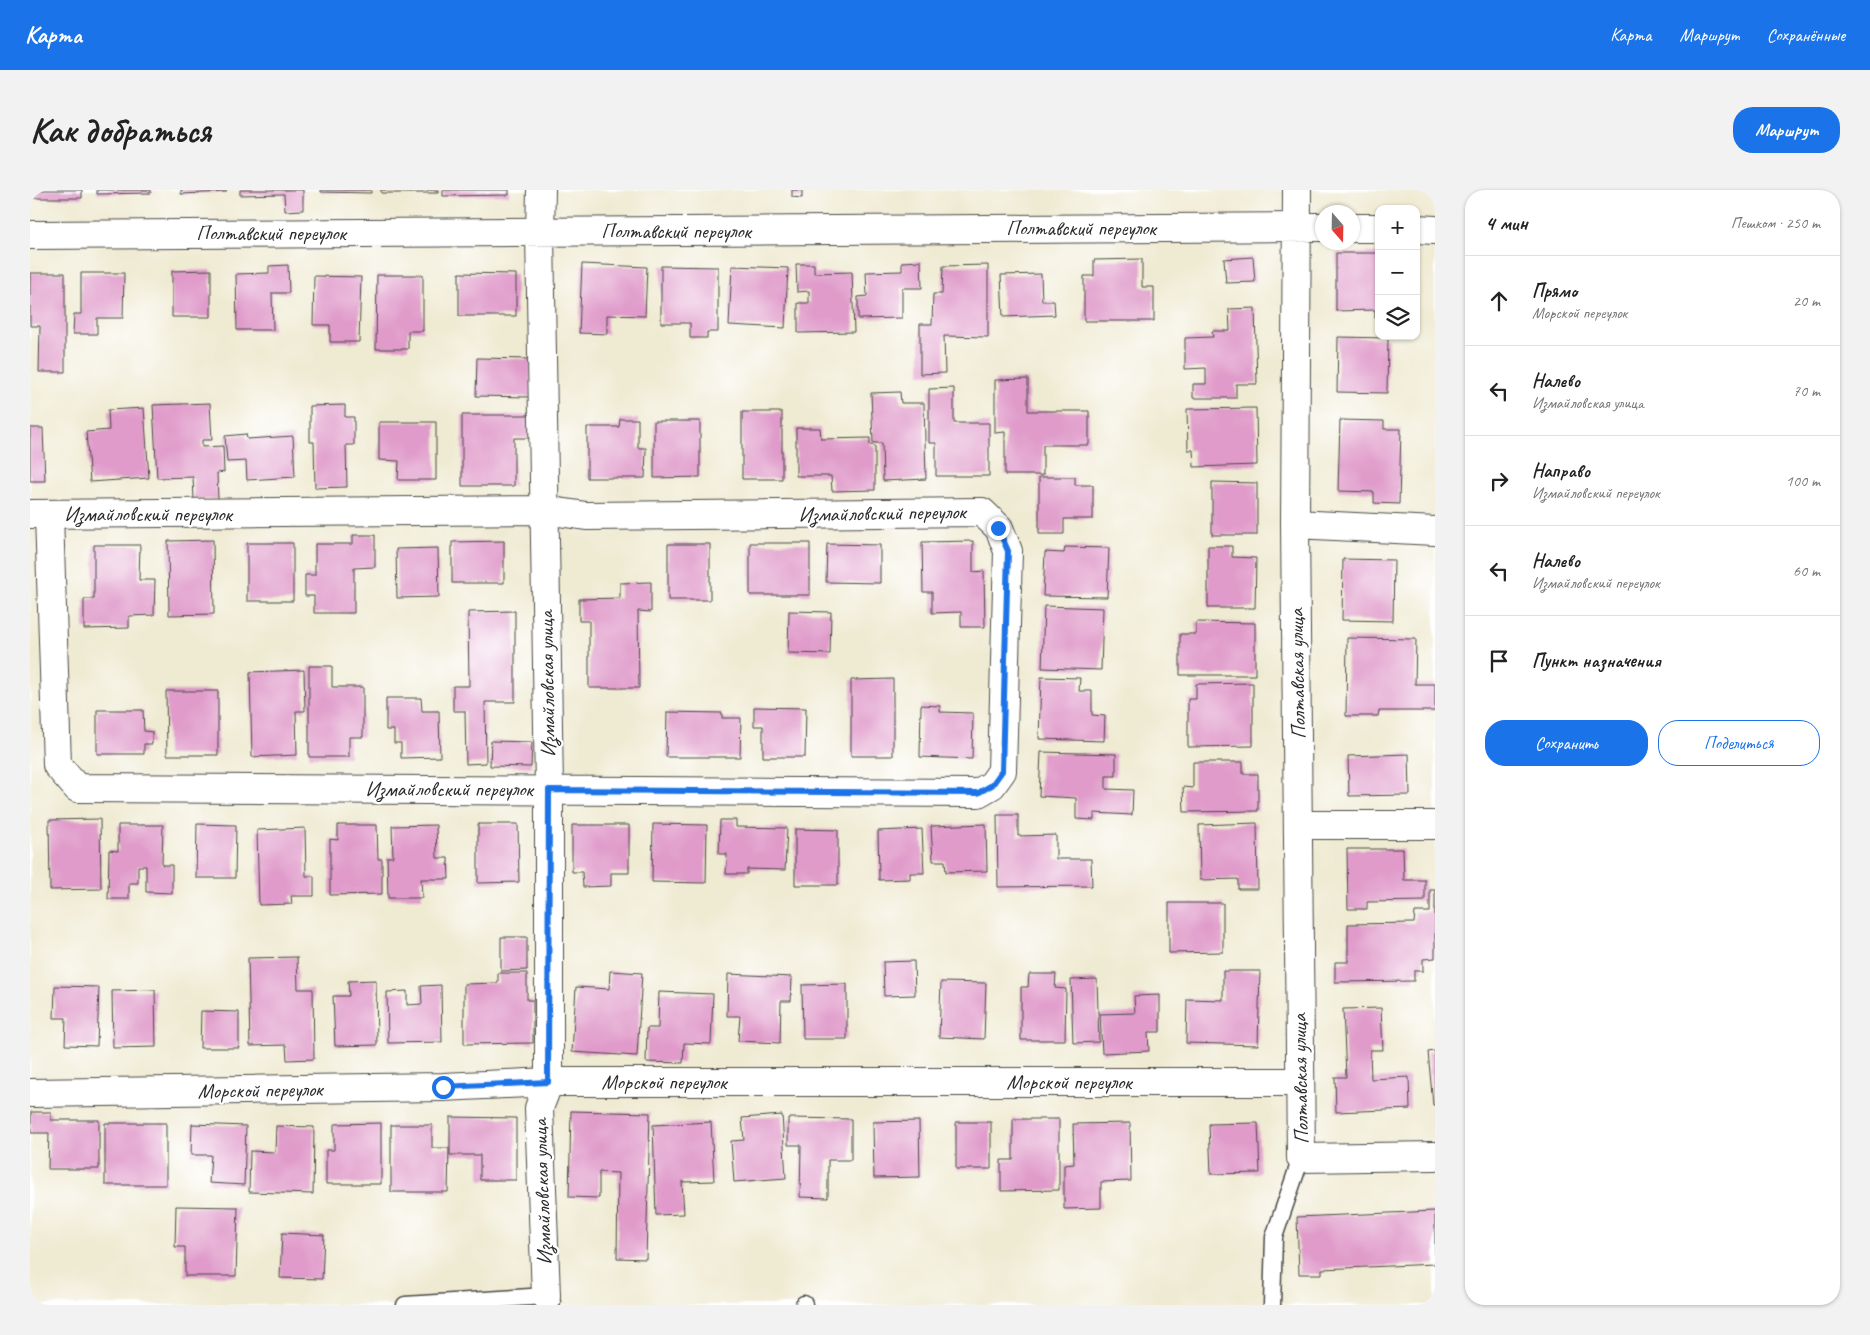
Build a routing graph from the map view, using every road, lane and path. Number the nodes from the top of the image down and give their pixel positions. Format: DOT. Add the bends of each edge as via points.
graph roads {
  1 [pos="541,190"];
  2 [pos="1297,190"];
  3 [pos="1310,227"];
  4 [pos="1360,228"];
  5 [pos="1375,228"];
  6 [pos="1420,229"];
  7 [pos="1435,230"];
  8 [pos="540,232"];
  9 [pos="30,234"];
  10 [pos="545,510"];
  11 [pos="40,514"];
  12 [pos="1296,524"];
  13 [pos="1435,531"];
  14 [pos="549,790"];
  15 [pos="1298,825"];
  16 [pos="1435,826"];
  17 [pos="548,1082"];
  18 [pos="1299,1082"];
  19 [pos="30,1093"];
  20 [pos="1435,1156"];
  21 [pos="1301,1158"];
  22 [pos="551,1300"];
  23 [pos="1276,1304"];
  24 [pos="405,1305"];
  1 -- 8 [label="street, Измайловская улица"];
  2 -- 3 [label="street, Полтавская улица"];
  3 -- 8 [label="street, Полтавский переулок"];
  3 -- 12 [label="street, Полтавская улица"];
  4 -- 5 [label="street"];
  6 -- 7 [label="street"];
  8 -- 9 [label="street, Полтавский переулок"];
  8 -- 10 [label="street, Измайловская улица"];
  10 -- 11 [label="street, Измайловский переулок"];
  10 -- 14 [label="street, Измайловская улица"];
  10 -- 14 [label="street, Измайловский переулок" via="586,516 982,512 998,528 1008,551 1002,771 992,785 978,793"];
  11 -- 14 [label="street, Измайловский переулок" via="57,765 77,788"];
  12 -- 13 [label="street"];
  12 -- 15 [label="street, Полтавская улица"];
  14 -- 17 [label="street, Измайловская улица"];
  15 -- 16 [label="street"];
  15 -- 18 [label="street, Полтавская улица"];
  17 -- 18 [label="street, Морской переулок"];
  17 -- 19 [label="street, Морской переулок" via="443,1087"];
  17 -- 22 [label="street, Измайловская улица" via="539,1108"];
  18 -- 21 [label="street, Полтавская улица"];
  20 -- 21 [label="street"];
  21 -- 23 [label="lane" via="1274,1237"];
  22 -- 24 [label="lane"];
}
